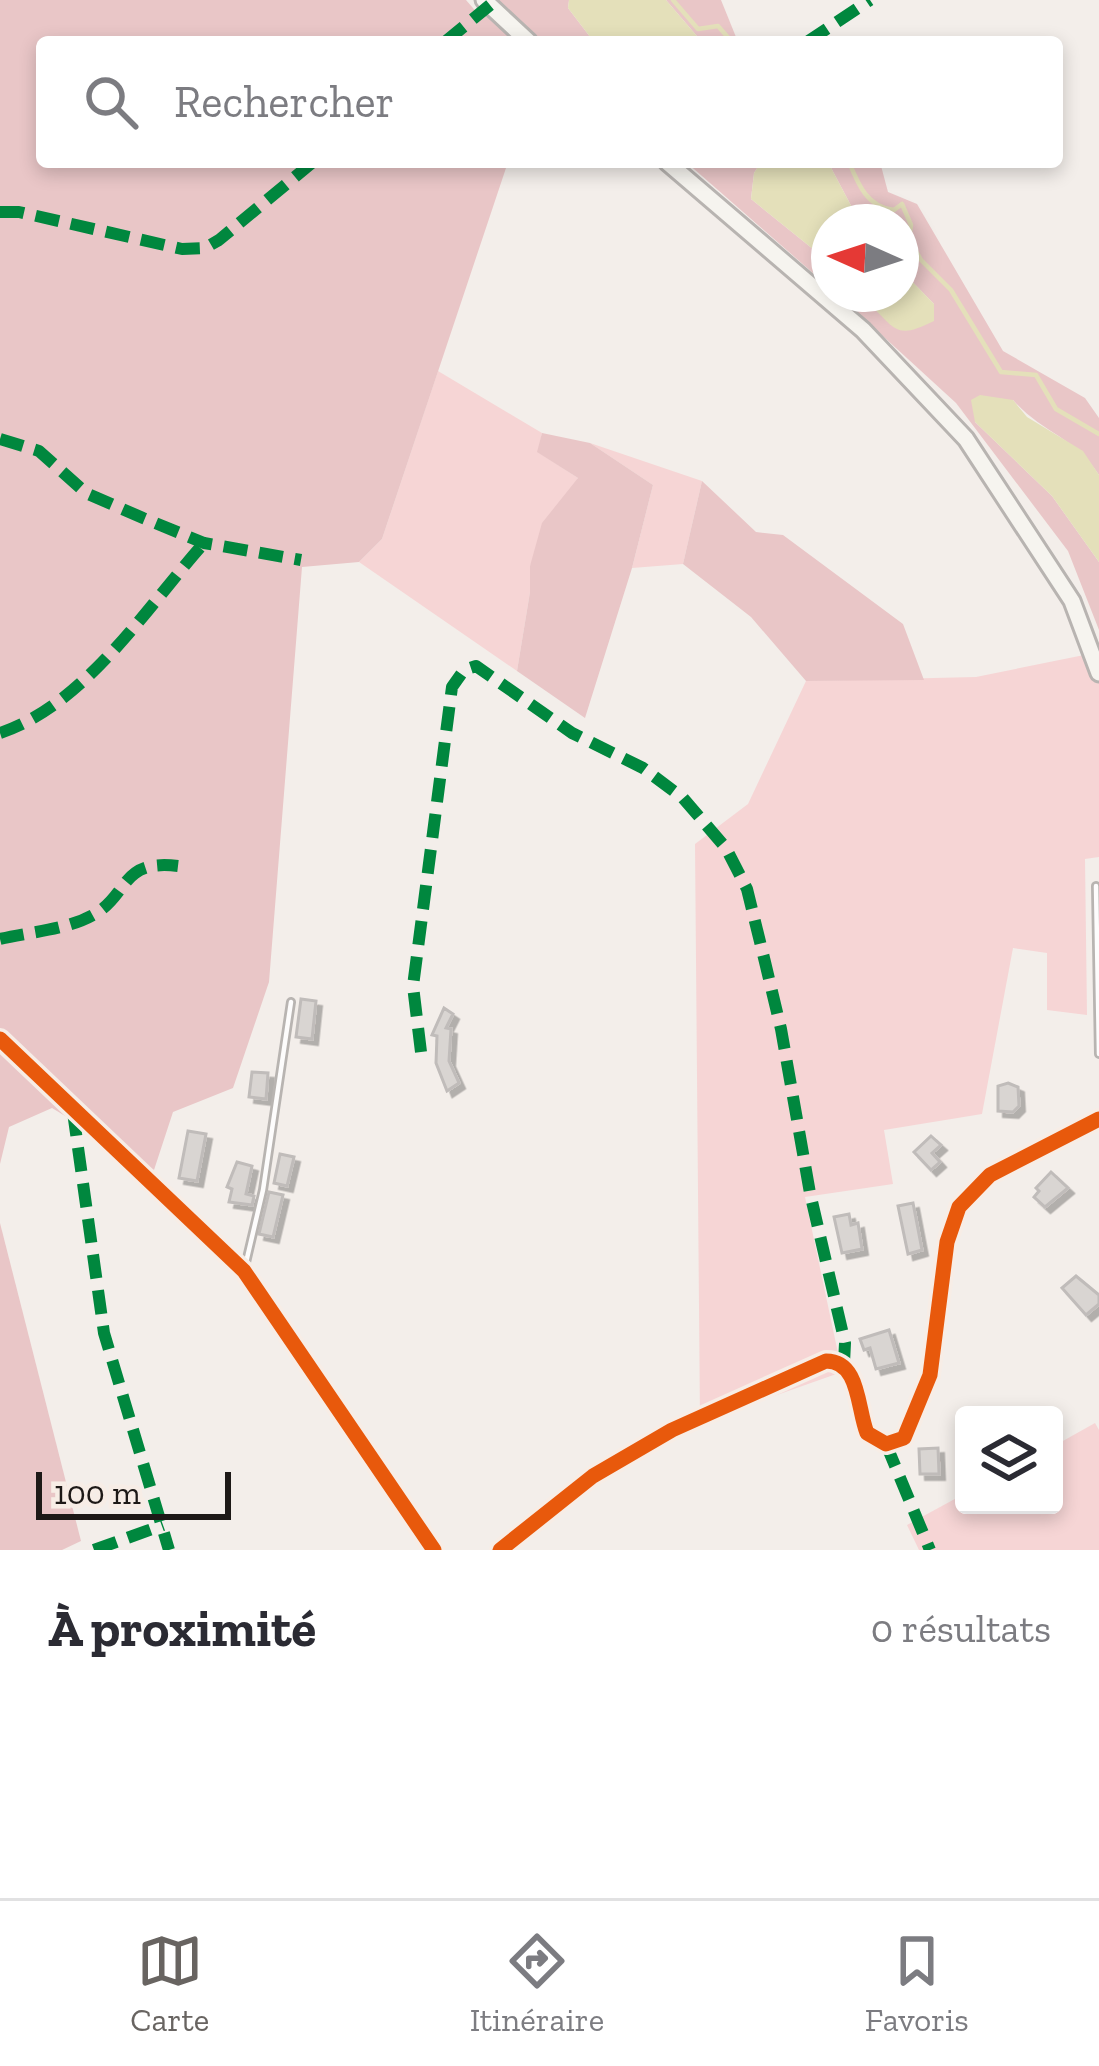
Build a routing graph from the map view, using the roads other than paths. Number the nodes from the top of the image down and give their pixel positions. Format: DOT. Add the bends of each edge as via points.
graph roads {
  1 [pos="484,0"];
  2 [pos="523,36"];
  3 [pos="674,168"];
  4 [pos="1099,673"];
  5 [pos="1096,886"];
  6 [pos="291,1002"];
  7 [pos="1099,1054"];
  8 [pos="1099,1119"];
  9 [pos="244,1271"];
  10 [pos="434,1550"];
  11 [pos="500,1550"];
  1 -- 2 [label="main road"];
  3 -- 4 [label="main road" via="863,330 966,439 1072,601"];
  5 -- 7 [label="lane"];
  6 -- 9 [label="lane"];
  8 -- 11 [label="street" via="991,1175 958,1207 930,1376 904,1438 886,1444 867,1433 849,1370 826,1361 672,1430 593,1476"];
  9 -- 10 [label="street"];
}
